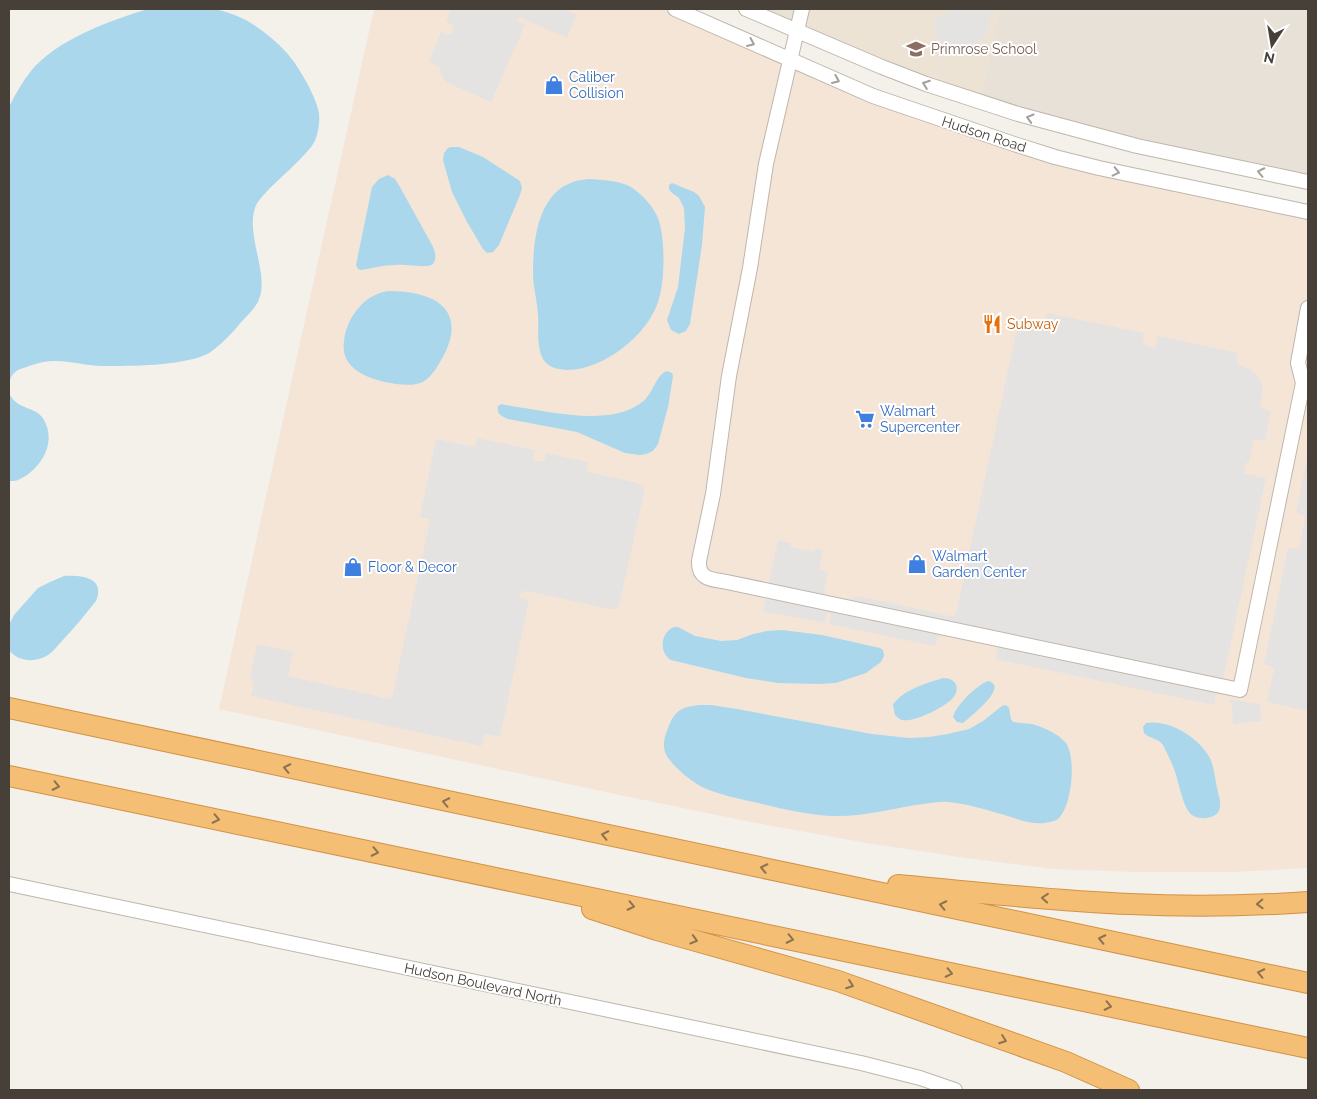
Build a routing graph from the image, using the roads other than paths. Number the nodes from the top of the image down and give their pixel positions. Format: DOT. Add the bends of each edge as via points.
graph roads {
  1 [pos="675,9"];
  2 [pos="746,9"];
  3 [pos="802,9"];
  4 [pos="798,31"];
  5 [pos="791,61"];
  6 [pos="1308,182"];
  7 [pos="1308,212"];
  8 [pos="1308,308"];
  9 [pos="1306,380"];
  10 [pos="9,708"];
  11 [pos="9,776"];
  12 [pos="480,874"];
  13 [pos="812,878"];
  14 [pos="9,884"];
  15 [pos="1308,902"];
  16 [pos="1308,983"];
  17 [pos="1308,1048"];
  18 [pos="955,1090"];
  19 [pos="1129,1090"];
  1 -- 5 [label="street, Hudson Road, one-way"];
  2 -- 4 [label="street"];
  3 -- 4 [label="street"];
  4 -- 5 [label="street"];
  6 -- 4 [label="street, one-way" via="1137,146 1018,114 926,84"];
  5 -- 7 [label="street, Hudson Road, one-way" via="873,96 1046,154"];
  5 -- 9 [label="street" via="766,164 733,352 713,494 699,561 699,569 705,577 1240,690"];
  8 -- 9 [label="street" via="1298,363"];
  13 -- 10 [label="highway, one-way"];
  11 -- 12 [label="highway, one-way"];
  12 -- 17 [label="highway, one-way"];
  12 -- 19 [label="highway, one-way" via="657,930 838,981 1066,1062"];
  15 -- 13 [label="highway, one-way" via="1130,904"];
  16 -- 13 [label="highway, one-way"];
  14 -- 18 [label="street, Hudson Boulevard North" via="861,1063"];
}
